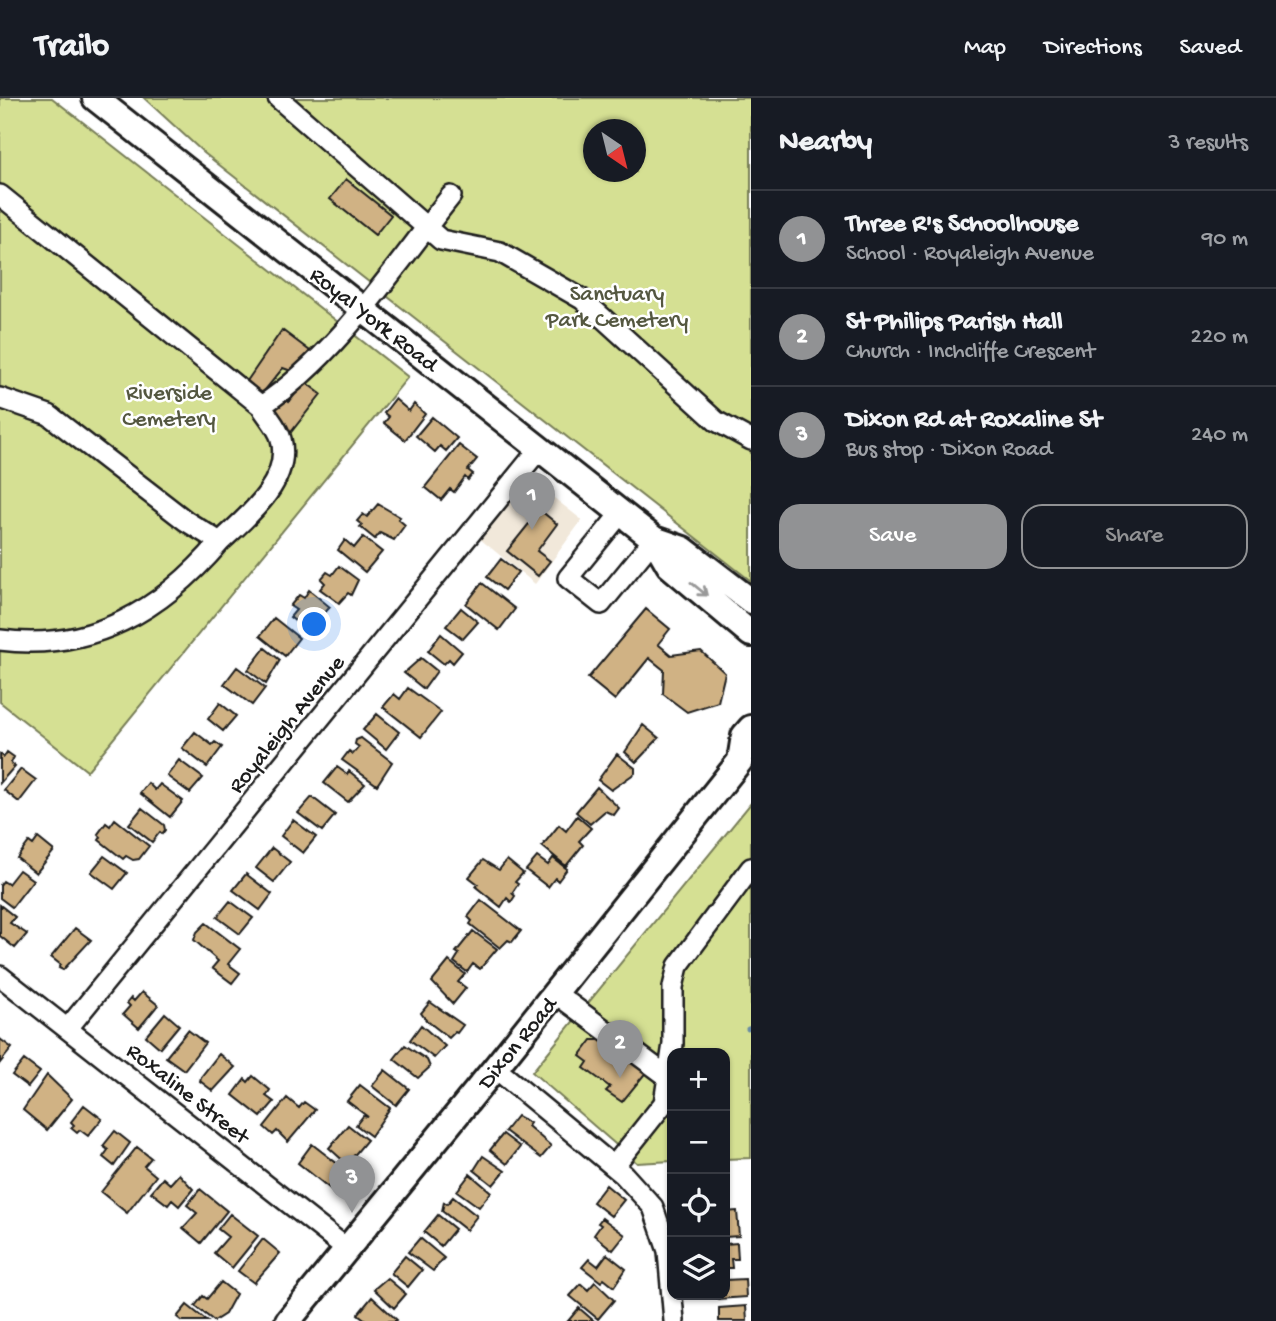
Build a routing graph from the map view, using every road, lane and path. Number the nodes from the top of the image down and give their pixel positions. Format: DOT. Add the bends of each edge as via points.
graph roads {
  1 [pos="95,98"];
  2 [pos="278,98"];
  3 [pos="0,195"];
  4 [pos="451,196"];
  5 [pos="426,227"];
  6 [pos="362,308"];
  7 [pos="0,398"];
  8 [pos="261,406"];
  9 [pos="751,440"];
  10 [pos="540,448"];
  11 [pos="621,513"];
  12 [pos="654,539"];
  13 [pos="220,542"];
  14 [pos="751,601"];
  15 [pos="751,634"];
  16 [pos="0,640"];
  17 [pos="751,728"];
  18 [pos="745,759"];
  19 [pos="751,868"];
  20 [pos="0,976"];
  21 [pos="555,993"];
  22 [pos="68,1028"];
  23 [pos="672,1048"];
  24 [pos="495,1068"];
  25 [pos="667,1076"];
  26 [pos="614,1166"];
  27 [pos="346,1248"];
  28 [pos="669,1316"];
  29 [pos="288,1321"];
  1 -- 6 [label="main road, Royal York Road"];
  2 -- 5 [label="street"];
  3 -- 8 [label="street"];
  4 -- 5 [label="street"];
  5 -- 6 [label="street"];
  5 -- 9 [label="street" via="442,240 500,252 582,299 716,421"];
  6 -- 8 [label="street" via="290,387"];
  6 -- 10 [label="main road, Royal York Road"];
  7 -- 13 [label="street" via="49,415"];
  8 -- 13 [label="street" via="281,439 280,470 258,505"];
  10 -- 11 [label="main road, Royal York Road"];
  10 -- 22 [label="street, Royaleigh Avenue"];
  11 -- 12 [label="main road, Royal York Road"];
  11 -- 12 [label="street" via="568,578 601,604"];
  12 -- 14 [label="main road, Royal York Road" via="683,549"];
  12 -- 15 [label="main road, Royal York Road, one-way" via="669,565"];
  13 -- 16 [label="street" via="167,596 105,631 26,643"];
  17 -- 18 [label="main road, Dixon Road" via="744,736"];
  18 -- 21 [label="main road, Dixon Road"];
  19 -- 23 [label="street" via="678,966 673,987"];
  20 -- 22 [label="street, Roxaline Street"];
  21 -- 24 [label="main road, Dixon Road"];
  21 -- 25 [label="street"];
  22 -- 27 [label="street, Roxaline Street"];
  24 -- 26 [label="street"];
  24 -- 27 [label="main road, Dixon Road"];
  25 -- 26 [label="street" via="664,1103"];
  26 -- 28 [label="street" via="653,1207 668,1251"];
  27 -- 29 [label="main road, Dixon Road"];
}
